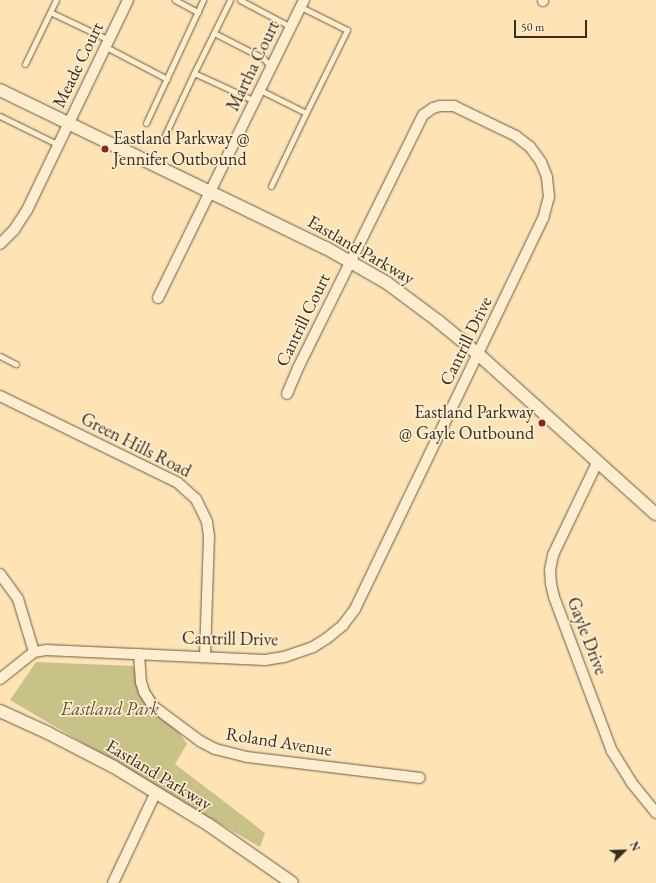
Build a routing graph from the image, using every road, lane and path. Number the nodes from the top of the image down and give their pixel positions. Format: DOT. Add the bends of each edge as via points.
graph roads {
  1 [pos="56,0"];
  2 [pos="128,0"];
  3 [pos="175,0"];
  4 [pos="203,0"];
  5 [pos="230,0"];
  6 [pos="240,0"];
  7 [pos="302,3"];
  8 [pos="50,12"];
  9 [pos="198,12"];
  10 [pos="291,27"];
  11 [pos="214,33"];
  12 [pos="108,43"];
  13 [pos="25,64"];
  14 [pos="271,67"];
  15 [pos="194,73"];
  16 [pos="166,79"];
  17 [pos="0,90"];
  18 [pos="260,90"];
  19 [pos="255,101"];
  20 [pos="306,113"];
  21 [pos="0,116"];
  22 [pos="69,123"];
  23 [pos="146,123"];
  24 [pos="164,136"];
  25 [pos="58,145"];
  26 [pos="271,186"];
  27 [pos="210,192"];
  28 [pos="0,244"];
  29 [pos="351,261"];
  30 [pos="158,298"];
  31 [pos="478,354"];
  32 [pos="0,356"];
  33 [pos="16,364"];
  34 [pos="287,394"];
  35 [pos="0,396"];
  36 [pos="598,463"];
  37 [pos="656,514"];
  38 [pos="0,574"];
  39 [pos="34,652"];
  40 [pos="139,654"];
  41 [pos="205,657"];
  42 [pos="0,679"];
  43 [pos="0,711"];
  44 [pos="420,778"];
  45 [pos="156,792"];
  46 [pos="656,812"];
  47 [pos="290,882"];
  48 [pos="113,883"];
  1 -- 8 [label="lane"];
  2 -- 12 [label="street, Meade Court"];
  3 -- 9 [label="lane"];
  4 -- 9 [label="lane"];
  5 -- 11 [label="lane"];
  6 -- 10 [label="lane"];
  7 -- 10 [label="street, Martha Court"];
  7 -- 20 [label="lane" via="347,30"];
  8 -- 12 [label="lane"];
  8 -- 13 [label="lane"];
  9 -- 16 [label="lane"];
  10 -- 14 [label="street, Martha Court"];
  11 -- 14 [label="lane" via="263,58"];
  11 -- 15 [label="lane"];
  12 -- 16 [label="lane"];
  12 -- 22 [label="street, Meade Court"];
  14 -- 18 [label="street, Martha Court"];
  15 -- 19 [label="lane"];
  15 -- 24 [label="lane"];
  16 -- 23 [label="lane"];
  17 -- 22 [label="street, Eastland Parkway"];
  18 -- 19 [label="street, Martha Court"];
  18 -- 20 [label="lane"];
  19 -- 27 [label="street, Martha Court"];
  20 -- 26 [label="lane"];
  21 -- 25 [label="lane"];
  22 -- 25 [label="street, Meade Court"];
  22 -- 27 [label="street, Eastland Parkway"];
  25 -- 28 [label="street, Meade Court" via="24,216"];
  27 -- 29 [label="street, Eastland Parkway"];
  27 -- 30 [label="street, Martha Court"];
  29 -- 31 [label="street, Eastland Parkway" via="406,296"];
  29 -- 31 [label="street, Cantrill Drive" via="419,121 426,112 440,106 454,106 525,142 536,153 547,177 548,208"];
  29 -- 34 [label="street, Cantrill Court"];
  31 -- 36 [label="street, Eastland Parkway"];
  31 -- 41 [label="street, Cantrill Drive" via="355,609 343,624 313,647 284,658 265,660"];
  32 -- 33 [label="lane"];
  35 -- 41 [label="street, Green Hills Road" via="178,482 196,499 207,522 209,536"];
  36 -- 37 [label="street, Eastland Parkway"];
  36 -- 46 [label="street, Gayle Drive" via="553,555 551,584 612,751 626,776"];
  38 -- 39 [label="street" via="18,599"];
  39 -- 40 [label="street, Cantrill Drive" via="57,650"];
  39 -- 42 [label="street"];
  40 -- 41 [label="street, Cantrill Drive"];
  40 -- 44 [label="street, Roland Avenue" via="141,682 153,706 215,749 246,757"];
  43 -- 45 [label="street, Eastland Parkway" via="48,732"];
  45 -- 47 [label="street, Eastland Parkway"];
  45 -- 48 [label="street"];
}
